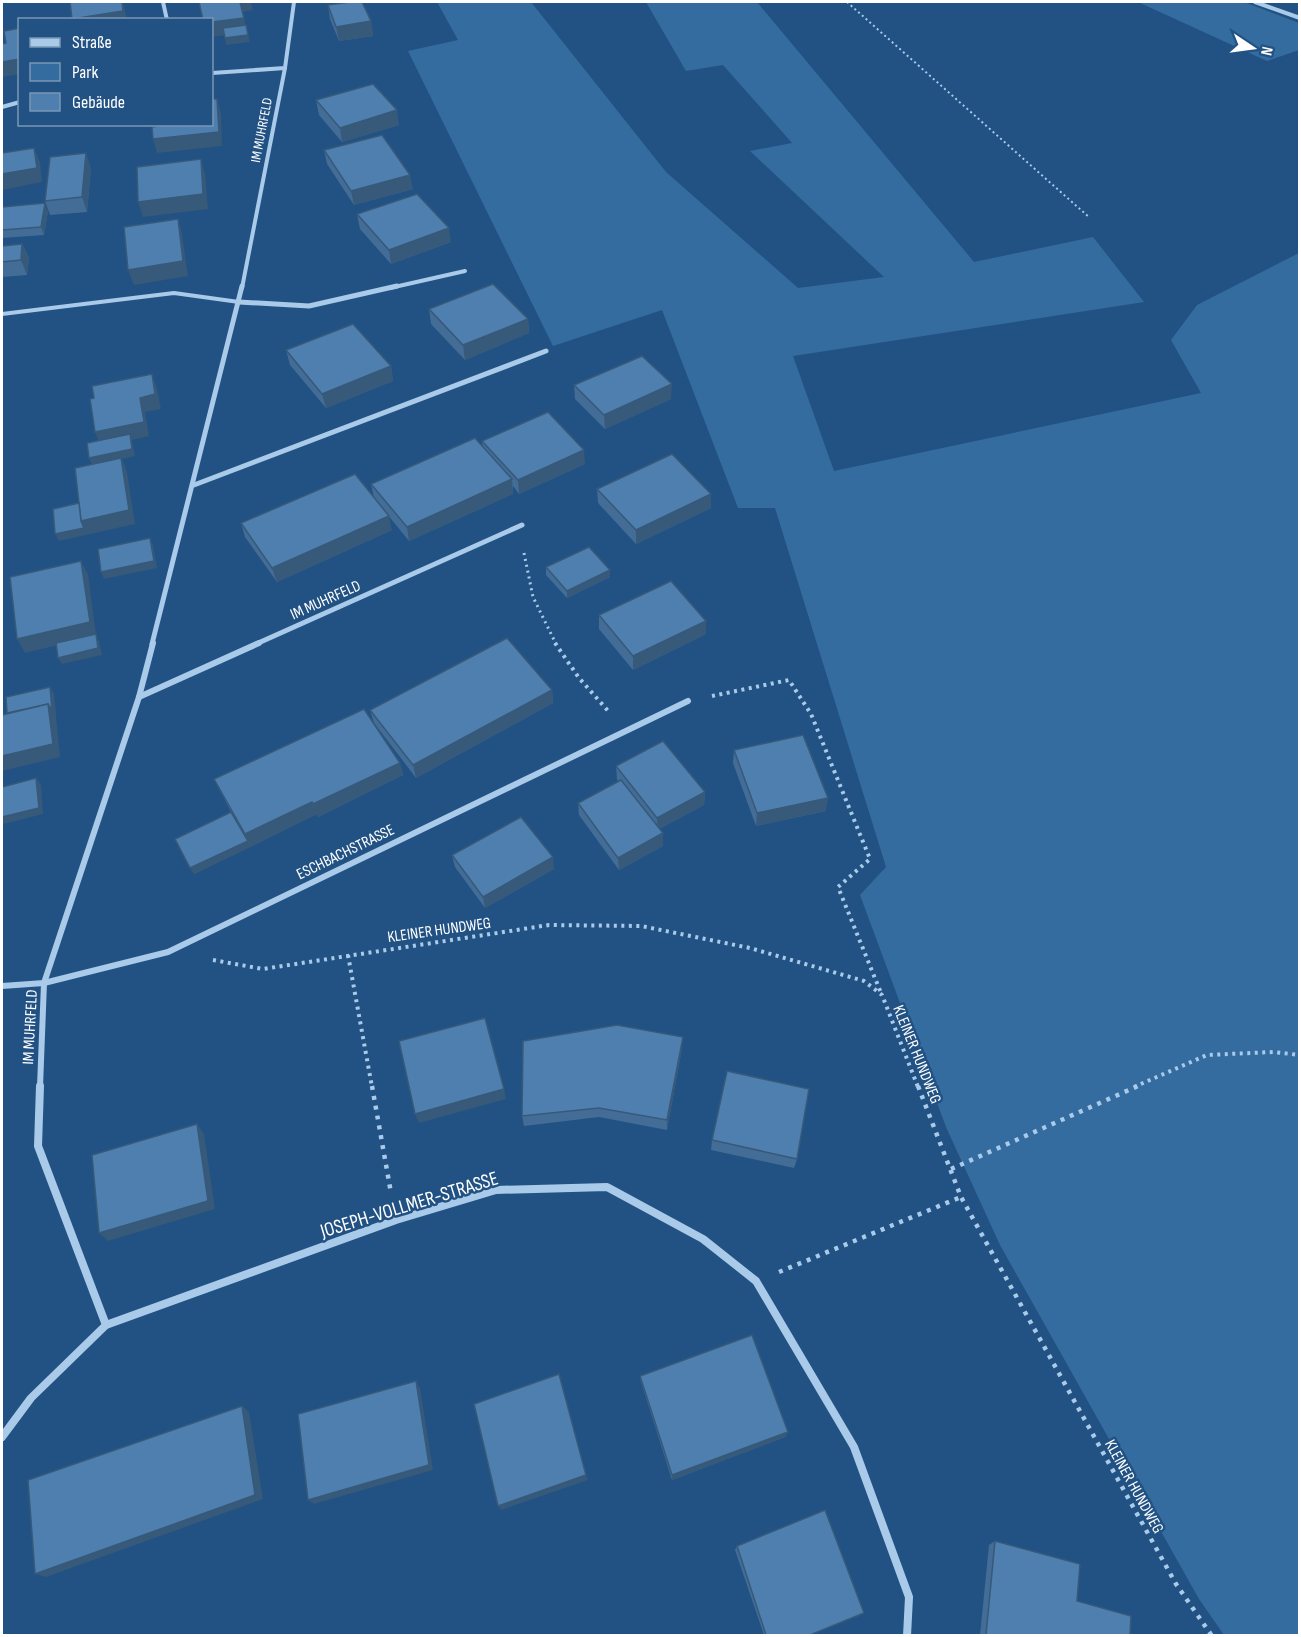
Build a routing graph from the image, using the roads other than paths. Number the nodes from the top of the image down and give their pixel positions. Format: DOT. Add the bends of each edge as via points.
graph roads {
  1 [pos="163,2"];
  2 [pos="294,2"];
  3 [pos="1255,2"];
  4 [pos="167,18"];
  5 [pos="1299,18"];
  6 [pos="285,68"];
  7 [pos="213,73"];
  8 [pos="18,103"];
  9 [pos="2,107"];
  10 [pos="465,271"];
  11 [pos="239,302"];
  12 [pos="2,314"];
  13 [pos="546,351"];
  14 [pos="194,485"];
  15 [pos="522,525"];
  16 [pos="139,697"];
  17 [pos="688,701"];
  18 [pos="45,984"];
  19 [pos="2,986"];
  20 [pos="106,1325"];
  21 [pos="2,1437"];
  22 [pos="907,1635"];
  1 -- 4 [label="street"];
  2 -- 6 [label="street, IM MUHRFELD"];
  3 -- 5 [label="street"];
  6 -- 7 [label="street"];
  6 -- 11 [label="street, IM MUHRFELD"];
  8 -- 9 [label="street"];
  10 -- 11 [label="street" via="309,306"];
  11 -- 12 [label="lane" via="174,292"];
  11 -- 14 [label="street, IM MUHRFELD"];
  13 -- 14 [label="street"];
  14 -- 16 [label="street, IM MUHRFELD"];
  15 -- 16 [label="street, IM MUHRFELD"];
  16 -- 18 [label="street, IM MUHRFELD"];
  17 -- 18 [label="street, ESCHBACHSTRASSE" via="168,952"];
  18 -- 19 [label="street, ESCHBACHSTRASSE"];
  18 -- 20 [label="street, IM MUHRFELD" via="38,1146"];
  20 -- 21 [label="street, JOSEPH-VOLLMER-STRASSE" via="31,1398"];
  20 -- 22 [label="street, JOSEPH-VOLLMER-STRASSE" via="396,1220 496,1190 607,1187 703,1239 756,1281 854,1447 909,1597"];
}
